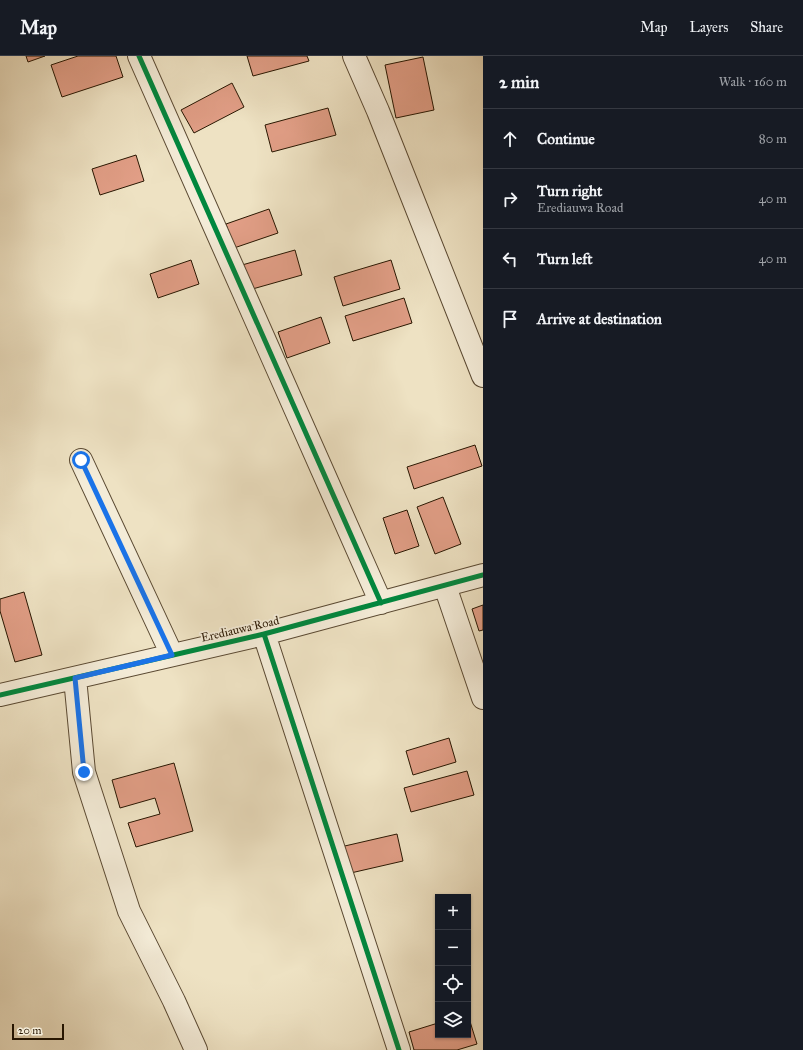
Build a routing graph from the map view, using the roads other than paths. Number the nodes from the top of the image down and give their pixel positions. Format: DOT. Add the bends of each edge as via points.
graph roads {
  1 [pos="139,56"];
  2 [pos="354,56"];
  3 [pos="483,376"];
  4 [pos="81,460"];
  5 [pos="483,575"];
  6 [pos="445,586"];
  7 [pos="381,602"];
  8 [pos="264,634"];
  9 [pos="172,655"];
  10 [pos="75,678"];
  11 [pos="0,695"];
  12 [pos="483,698"];
  13 [pos="196,1050"];
  14 [pos="399,1050"];
  1 -- 7 [label="street"];
  2 -- 3 [label="street"];
  4 -- 9 [label="street"];
  5 -- 6 [label="street, Erediauwa Road"];
  6 -- 7 [label="street, Erediauwa Road"];
  6 -- 12 [label="street"];
  7 -- 8 [label="street, Erediauwa Road"];
  8 -- 9 [label="street, Erediauwa Road"];
  8 -- 14 [label="street"];
  9 -- 10 [label="street, Erediauwa Road"];
  10 -- 11 [label="street, Erediauwa Road"];
  10 -- 13 [label="street" via="84,772 126,904"];
}
